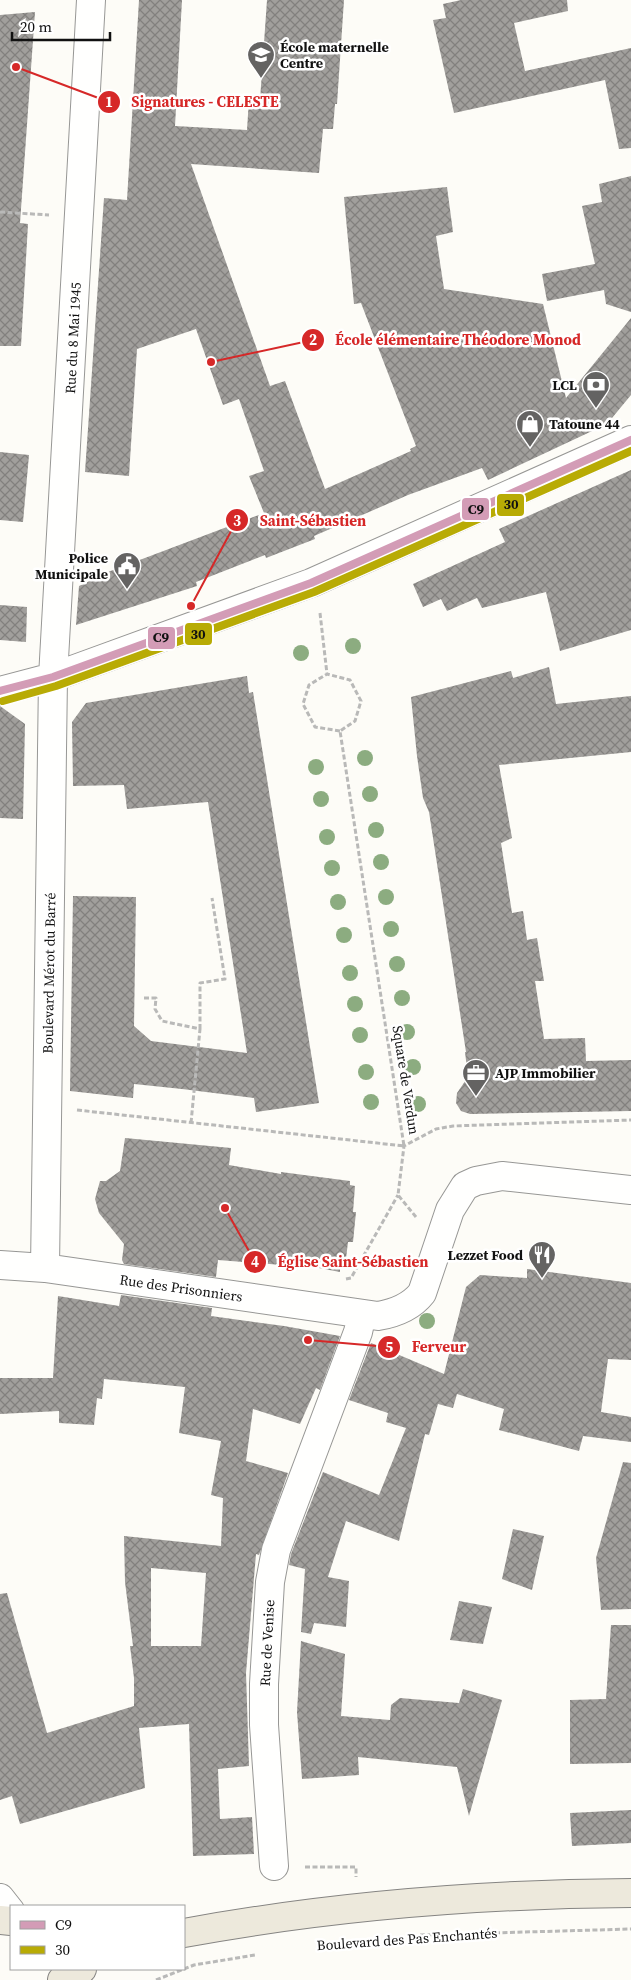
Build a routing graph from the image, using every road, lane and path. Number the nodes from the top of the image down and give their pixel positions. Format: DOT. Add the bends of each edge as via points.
graph roads {
  1 [pos="91,0"];
  2 [pos="0,212"];
  3 [pos="79,217"];
  4 [pos="631,440"];
  5 [pos="311,583"];
  6 [pos="327,674"];
  7 [pos="53,677"];
  8 [pos="0,691"];
  9 [pos="340,731"];
  10 [pos="212,898"];
  11 [pos="144,998"];
  12 [pos="200,1029"];
  13 [pos="72,1106"];
  14 [pos="191,1123"];
  15 [pos="631,1190"];
  16 [pos="398,1195"];
  17 [pos="0,1265"];
  18 [pos="45,1268"];
  19 [pos="351,1278"];
  20 [pos="362,1314"];
  21 [pos="274,1866"];
  22 [pos="631,1893"];
  23 [pos="0,1898"];
  24 [pos="357,1907"];
  25 [pos="10,1911"];
  26 [pos="631,1929"];
  27 [pos="185,1933"];
  28 [pos="418,1935"];
  29 [pos="258,1954"];
  30 [pos="185,1969"];
  31 [pos="80,1970"];
  32 [pos="181,1970"];
  33 [pos="62,1980"];
  34 [pos="156,1980"];
  1 -- 3 [label="street, Rue du 8 Mai 1945"];
  2 -- 3 [label="path"];
  3 -- 7 [label="street, Rue du 8 Mai 1945"];
  4 -- 5 [label="street"];
  5 -- 6 [label="path" via="320,612"];
  5 -- 7 [label="street"];
  6 -- 9 [label="path" via="350,680 361,701 355,721"];
  6 -- 9 [label="path" via="309,685 303,704 315,727"];
  7 -- 8 [label="street"];
  7 -- 18 [label="street, Boulevard Mérot du Barré"];
  9 -- 14 [label="path, Square de Verdun" via="404,1146"];
  10 -- 12 [label="path" via="225,979 200,983"];
  11 -- 12 [label="path" via="156,998 155,1009 162,1021"];
  12 -- 14 [label="path"];
  13 -- 14 [label="path, Square de Verdun" via="78,1110"];
  15 -- 20 [label="street, Rue des Prisonniers" via="502,1176 465,1186 450,1210 428,1281 416,1301 393,1313"];
  16 -- 19 [label="path"];
  17 -- 18 [label="street, Rue des Prisonniers"];
  18 -- 20 [label="street, Rue des Prisonniers"];
  20 -- 21 [label="street, Rue de Venise" via="276,1550 270,1582 264,1724"];
  21 -- 24 [label="path" via="356,1867"];
  22 -- 24 [label="main road"];
  23 -- 25 [label="street"];
  24 -- 27 [label="main road" via="246,1921"];
  26 -- 28 [label="path, Boulevard des Pas Enchantés"];
  29 -- 30 [label="path"];
  31 -- 33 [label="main road"];
  32 -- 34 [label="path"];
}
